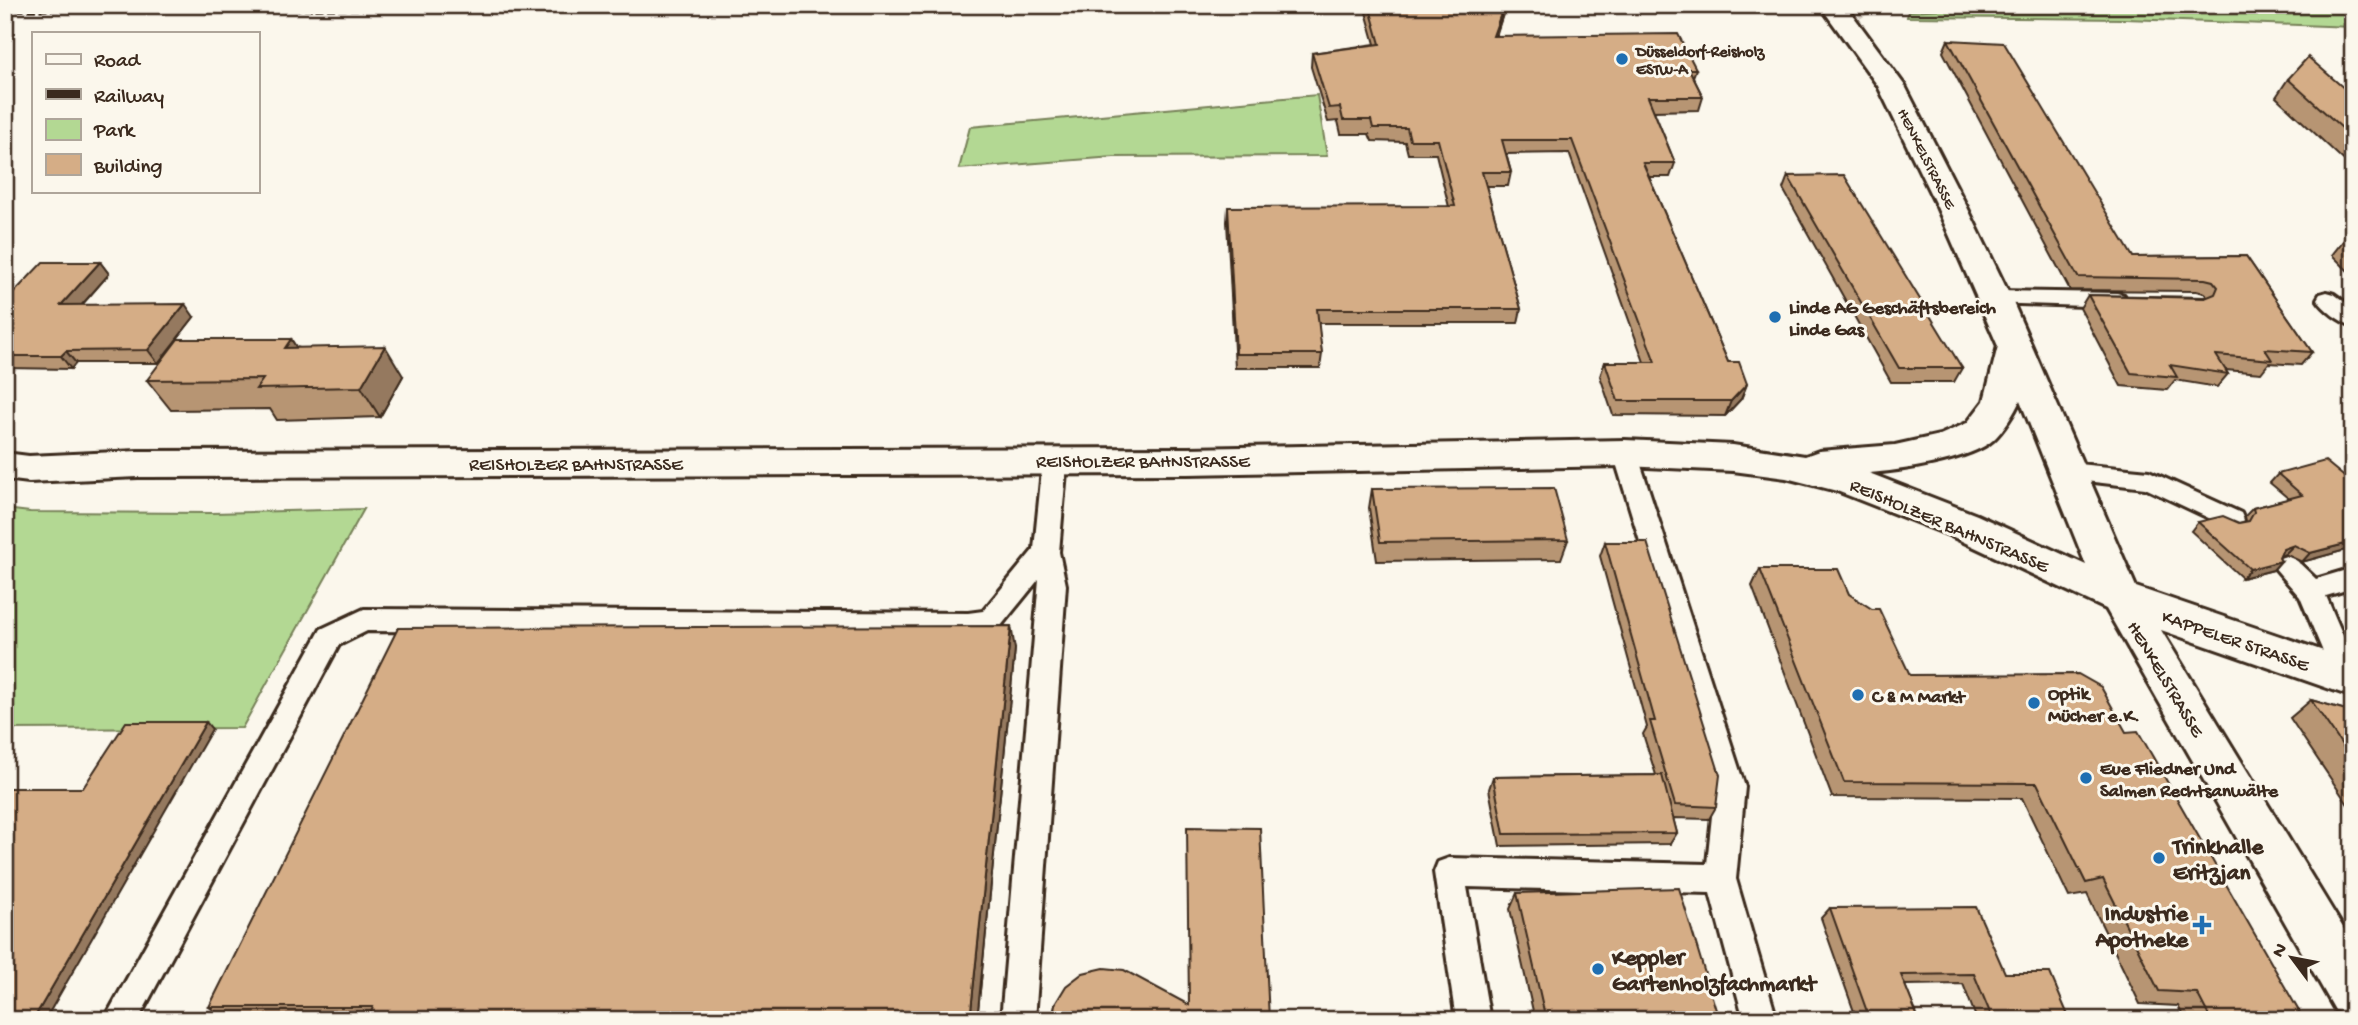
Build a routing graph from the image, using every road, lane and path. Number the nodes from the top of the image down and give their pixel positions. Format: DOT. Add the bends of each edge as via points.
graph roads {
  1 [pos="1838,11"];
  2 [pos="1875,24"];
  3 [pos="1891,86"];
  4 [pos="1995,298"];
  5 [pos="2327,299"];
  6 [pos="2143,300"];
  7 [pos="2353,319"];
  8 [pos="2014,347"];
  9 [pos="5,441"];
  10 [pos="1625,453"];
  11 [pos="1055,460"];
  12 [pos="138,464"];
  13 [pos="1786,465"];
  14 [pos="5,467"];
  15 [pos="2068,472"];
  16 [pos="2232,520"];
  17 [pos="1046,552"];
  18 [pos="2286,566"];
  19 [pos="2353,578"];
  20 [pos="2311,591"];
  21 [pos="2120,598"];
  22 [pos="2350,678"];
  23 [pos="1721,879"];
  24 [pos="2353,992"];
  25 [pos="120,1020"];
  26 [pos="1018,1020"];
  27 [pos="1473,1020"];
  28 [pos="1761,1020"];
  1 -- 3 [label="street, HENKELSTRASSE"];
  2 -- 3 [label="street, HENKELSTRASSE"];
  3 -- 4 [label="street, HENKELSTRASSE"];
  4 -- 6 [label="lane"];
  4 -- 8 [label="street, HENKELSTRASSE"];
  5 -- 7 [label="lane"];
  8 -- 13 [label="street" via="2001,403 1980,432 1949,446 1895,458"];
  8 -- 15 [label="street, HENKELSTRASSE"];
  9 -- 12 [label="street, REISHOLZER BAHNSTRASSE"];
  10 -- 11 [label="street, REISHOLZER BAHNSTRASSE"];
  10 -- 13 [label="street, REISHOLZER BAHNSTRASSE"];
  10 -- 23 [label="lane" via="1730,787"];
  11 -- 12 [label="street, REISHOLZER BAHNSTRASSE"];
  11 -- 17 [label="lane"];
  12 -- 14 [label="street, REISHOLZER BAHNSTRASSE"];
  13 -- 21 [label="street, REISHOLZER BAHNSTRASSE" via="1903,500"];
  15 -- 16 [label="lane" via="2149,480"];
  15 -- 21 [label="street, HENKELSTRASSE"];
  17 -- 25 [label="lane" via="991,620 968,624 364,620 330,637"];
  17 -- 26 [label="lane" via="1054,585"];
  18 -- 20 [label="lane"];
  19 -- 20 [label="lane"];
  20 -- 22 [label="lane"];
  21 -- 22 [label="street, KAPPELER STRASSE"];
  21 -- 24 [label="street, HENKELSTRASSE"];
  23 -- 27 [label="lane" via="1450,872"];
  23 -- 28 [label="lane"];
}
